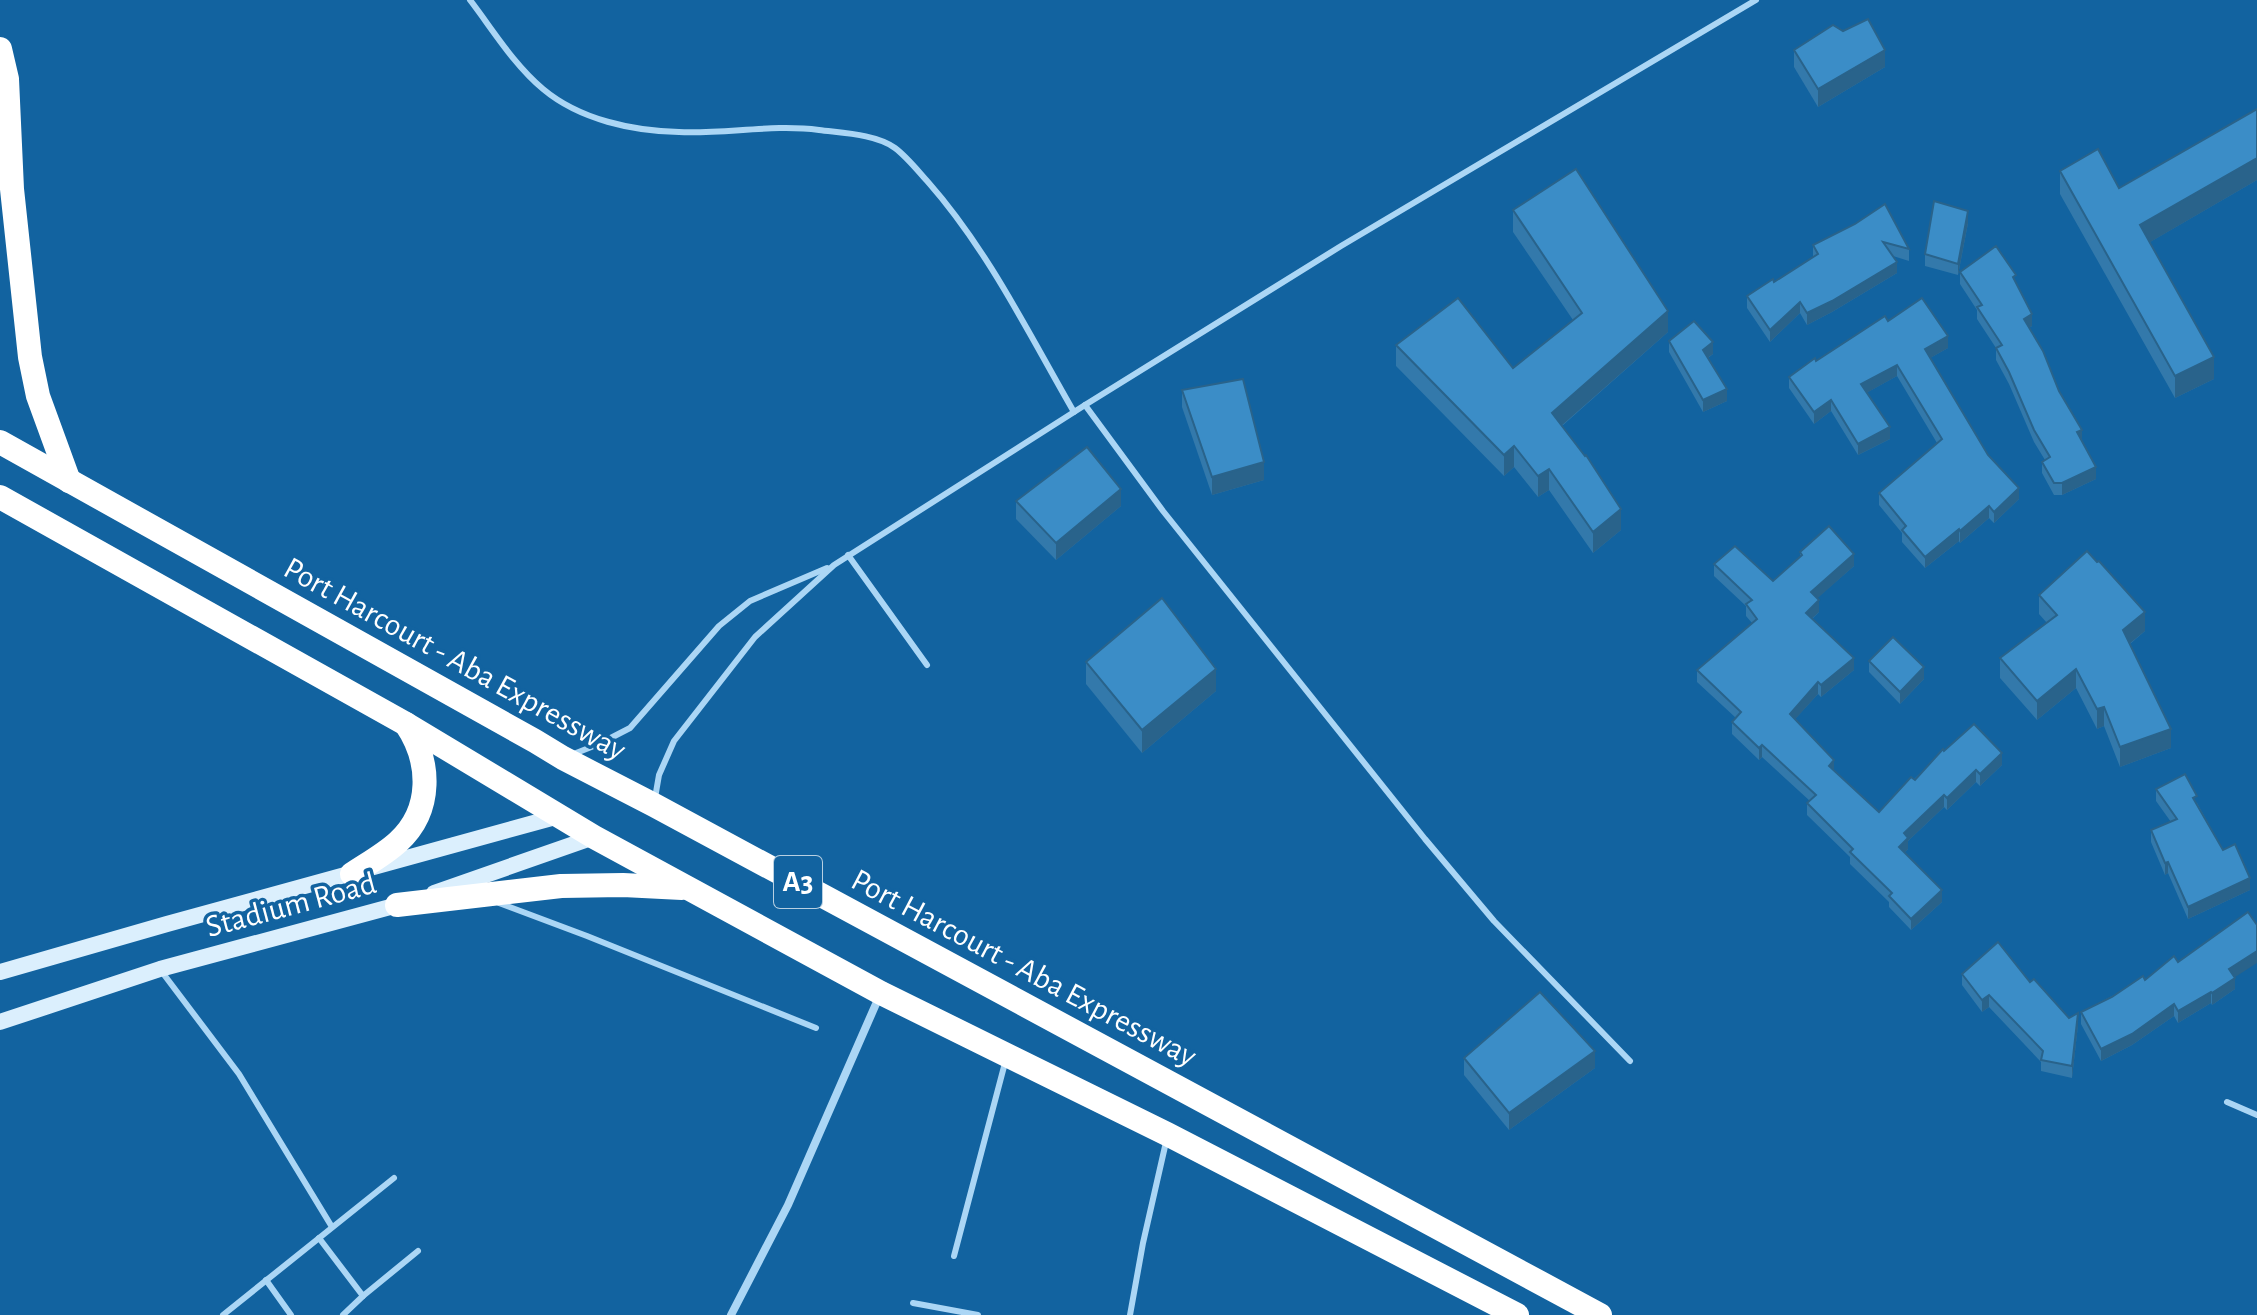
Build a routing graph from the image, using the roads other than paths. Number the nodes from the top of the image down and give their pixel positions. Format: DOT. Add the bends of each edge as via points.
graph roads {
  1 [pos="470,0"];
  2 [pos="1756,0"];
  3 [pos="0,49"];
  4 [pos="1085,405"];
  5 [pos="1074,412"];
  6 [pos="0,442"];
  7 [pos="69,481"];
  8 [pos="0,497"];
  9 [pos="848,555"];
  10 [pos="834,565"];
  11 [pos="927,665"];
  12 [pos="406,724"];
  13 [pos="563,758"];
  14 [pos="654,805"];
  15 [pos="559,816"];
  16 [pos="594,837"];
  17 [pos="352,874"];
  18 [pos="689,888"];
  19 [pos="480,896"];
  20 [pos="397,905"];
  21 [pos="160,969"];
  22 [pos="0,972"];
  23 [pos="881,993"];
  24 [pos="0,1022"];
  25 [pos="816,1028"];
  26 [pos="1007,1056"];
  27 [pos="1630,1061"];
  28 [pos="2227,1102"];
  29 [pos="2257,1115"];
  30 [pos="1167,1134"];
  31 [pos="394,1178"];
  32 [pos="332,1227"];
  33 [pos="319,1238"];
  34 [pos="418,1251"];
  35 [pos="954,1256"];
  36 [pos="266,1280"];
  37 [pos="363,1296"];
  38 [pos="913,1303"];
  39 [pos="223,1315"];
  40 [pos="291,1315"];
  41 [pos="343,1315"];
  42 [pos="731,1315"];
  43 [pos="978,1315"];
  44 [pos="1130,1315"];
  45 [pos="1517,1315"];
  46 [pos="1600,1315"];
  1 -- 5 [label="lane" via="544,89 593,117 679,132 807,128 861,135 893,146 952,209"];
  2 -- 4 [label="lane"];
  3 -- 7 [label="highway" via="7,79 12,189 30,357 38,396"];
  4 -- 5 [label="lane"];
  4 -- 27 [label="lane" via="1163,511 1435,851 1494,921"];
  5 -- 9 [label="lane"];
  6 -- 7 [label="highway, Port Harcourt - Aba Expressway / A3"];
  7 -- 13 [label="highway, Port Harcourt - Aba Expressway / A3"];
  8 -- 12 [label="highway, A3"];
  9 -- 10 [label="lane"];
  9 -- 11 [label="lane"];
  10 -- 13 [label="lane" via="750,601 719,626 630,728"];
  10 -- 14 [label="lane" via="755,637 674,741 659,775"];
  12 -- 15 [label="highway, A3"];
  12 -- 17 [label="highway" via="422,761 422,808 397,843"];
  13 -- 14 [label="highway, Port Harcourt - Aba Expressway / A3"];
  14 -- 46 [label="highway, Port Harcourt - Aba Expressway / A3"];
  15 -- 16 [label="highway, A3"];
  15 -- 17 [label="main road, Stadium Road"];
  16 -- 18 [label="highway, A3"];
  16 -- 20 [label="main road, Stadium Road"];
  17 -- 22 [label="main road, Stadium Road"];
  18 -- 19 [label="highway" via="561,886"];
  18 -- 23 [label="highway, A3"];
  19 -- 20 [label="highway"];
  19 -- 25 [label="lane"];
  20 -- 21 [label="main road, Stadium Road"];
  21 -- 24 [label="main road, Stadium Road"];
  21 -- 32 [label="lane" via="239,1074"];
  23 -- 26 [label="highway, A3"];
  23 -- 42 [label="street" via="788,1205"];
  26 -- 30 [label="highway, A3"];
  26 -- 35 [label="lane"];
  28 -- 29 [label="lane"];
  30 -- 44 [label="lane"];
  30 -- 45 [label="highway, A3"];
  31 -- 32 [label="lane"];
  32 -- 33 [label="lane"];
  33 -- 36 [label="lane"];
  33 -- 37 [label="lane"];
  34 -- 37 [label="lane"];
  36 -- 39 [label="lane"];
  36 -- 40 [label="lane"];
  37 -- 41 [label="lane"];
  38 -- 43 [label="lane"];
}
